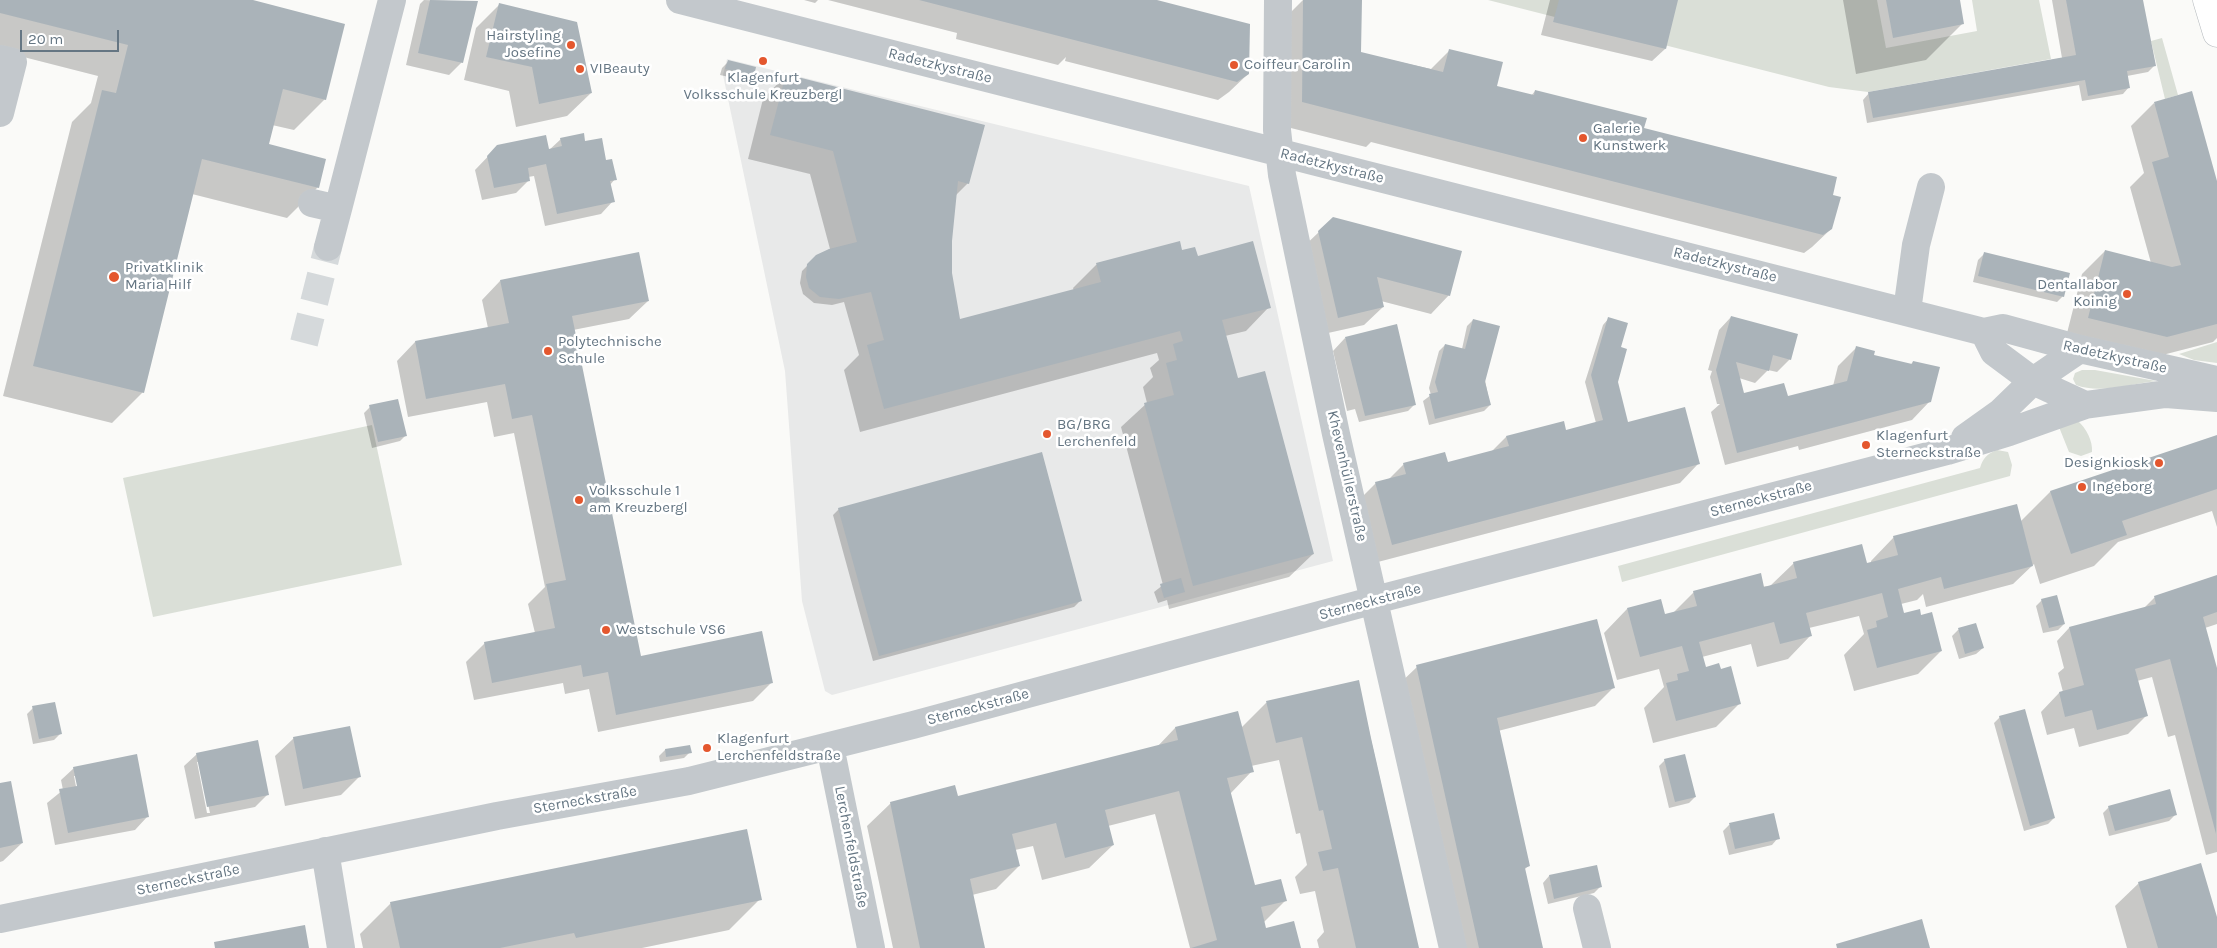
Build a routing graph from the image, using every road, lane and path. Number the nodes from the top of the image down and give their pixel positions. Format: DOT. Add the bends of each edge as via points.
graph roads {
  1 [pos="392,0"];
  2 [pos="681,0"];
  3 [pos="1278,0"];
  4 [pos="2206,0"];
  5 [pos="2217,33"];
  6 [pos="0,59"];
  7 [pos="0,113"];
  8 [pos="1279,152"];
  9 [pos="1931,187"];
  10 [pos="312,203"];
  11 [pos="338,209"];
  12 [pos="328,247"];
  13 [pos="1907,311"];
  14 [pos="1984,332"];
  15 [pos="2080,349"];
  16 [pos="2033,380"];
  17 [pos="2217,380"];
  18 [pos="2217,398"];
  19 [pos="2085,405"];
  20 [pos="1947,451"];
  21 [pos="1375,600"];
  22 [pos="830,746"];
  23 [pos="325,851"];
  24 [pos="1587,908"];
  25 [pos="0,919"];
  26 [pos="341,948"];
  27 [pos="871,948"];
  28 [pos="1453,948"];
  29 [pos="1597,948"];
  1 -- 11 [label="street"];
  2 -- 8 [label="street, Radetzkystraße"];
  3 -- 8 [label="street, Khevenhüllerstraße"];
  4 -- 5 [label="main road"];
  6 -- 7 [label="street" via="13,62"];
  8 -- 13 [label="street, Radetzkystraße"];
  8 -- 21 [label="street, Khevenhüllerstraße" via="1334,424"];
  9 -- 13 [label="street" via="1916,245"];
  10 -- 11 [label="street"];
  11 -- 12 [label="street"];
  13 -- 14 [label="street, Radetzkystraße"];
  14 -- 15 [label="street, Radetzkystraße" via="2003,328"];
  14 -- 16 [label="street" via="1994,352"];
  15 -- 16 [label="street, Sterneckstraße"];
  15 -- 17 [label="street, Radetzkystraße"];
  16 -- 19 [label="street"];
  16 -- 20 [label="street, Sterneckstraße" via="2000,413"];
  18 -- 19 [label="street, Sterneckstraße" via="2166,394"];
  19 -- 20 [label="street, Sterneckstraße"];
  20 -- 21 [label="street, Sterneckstraße"];
  21 -- 22 [label="street, Sterneckstraße"];
  21 -- 28 [label="street, Khevenhüllerstraße"];
  22 -- 23 [label="street, Sterneckstraße" via="689,781"];
  22 -- 27 [label="street, Lerchenfeldstraße"];
  23 -- 25 [label="street, Sterneckstraße"];
  23 -- 26 [label="street"];
  24 -- 29 [label="street"];
}
